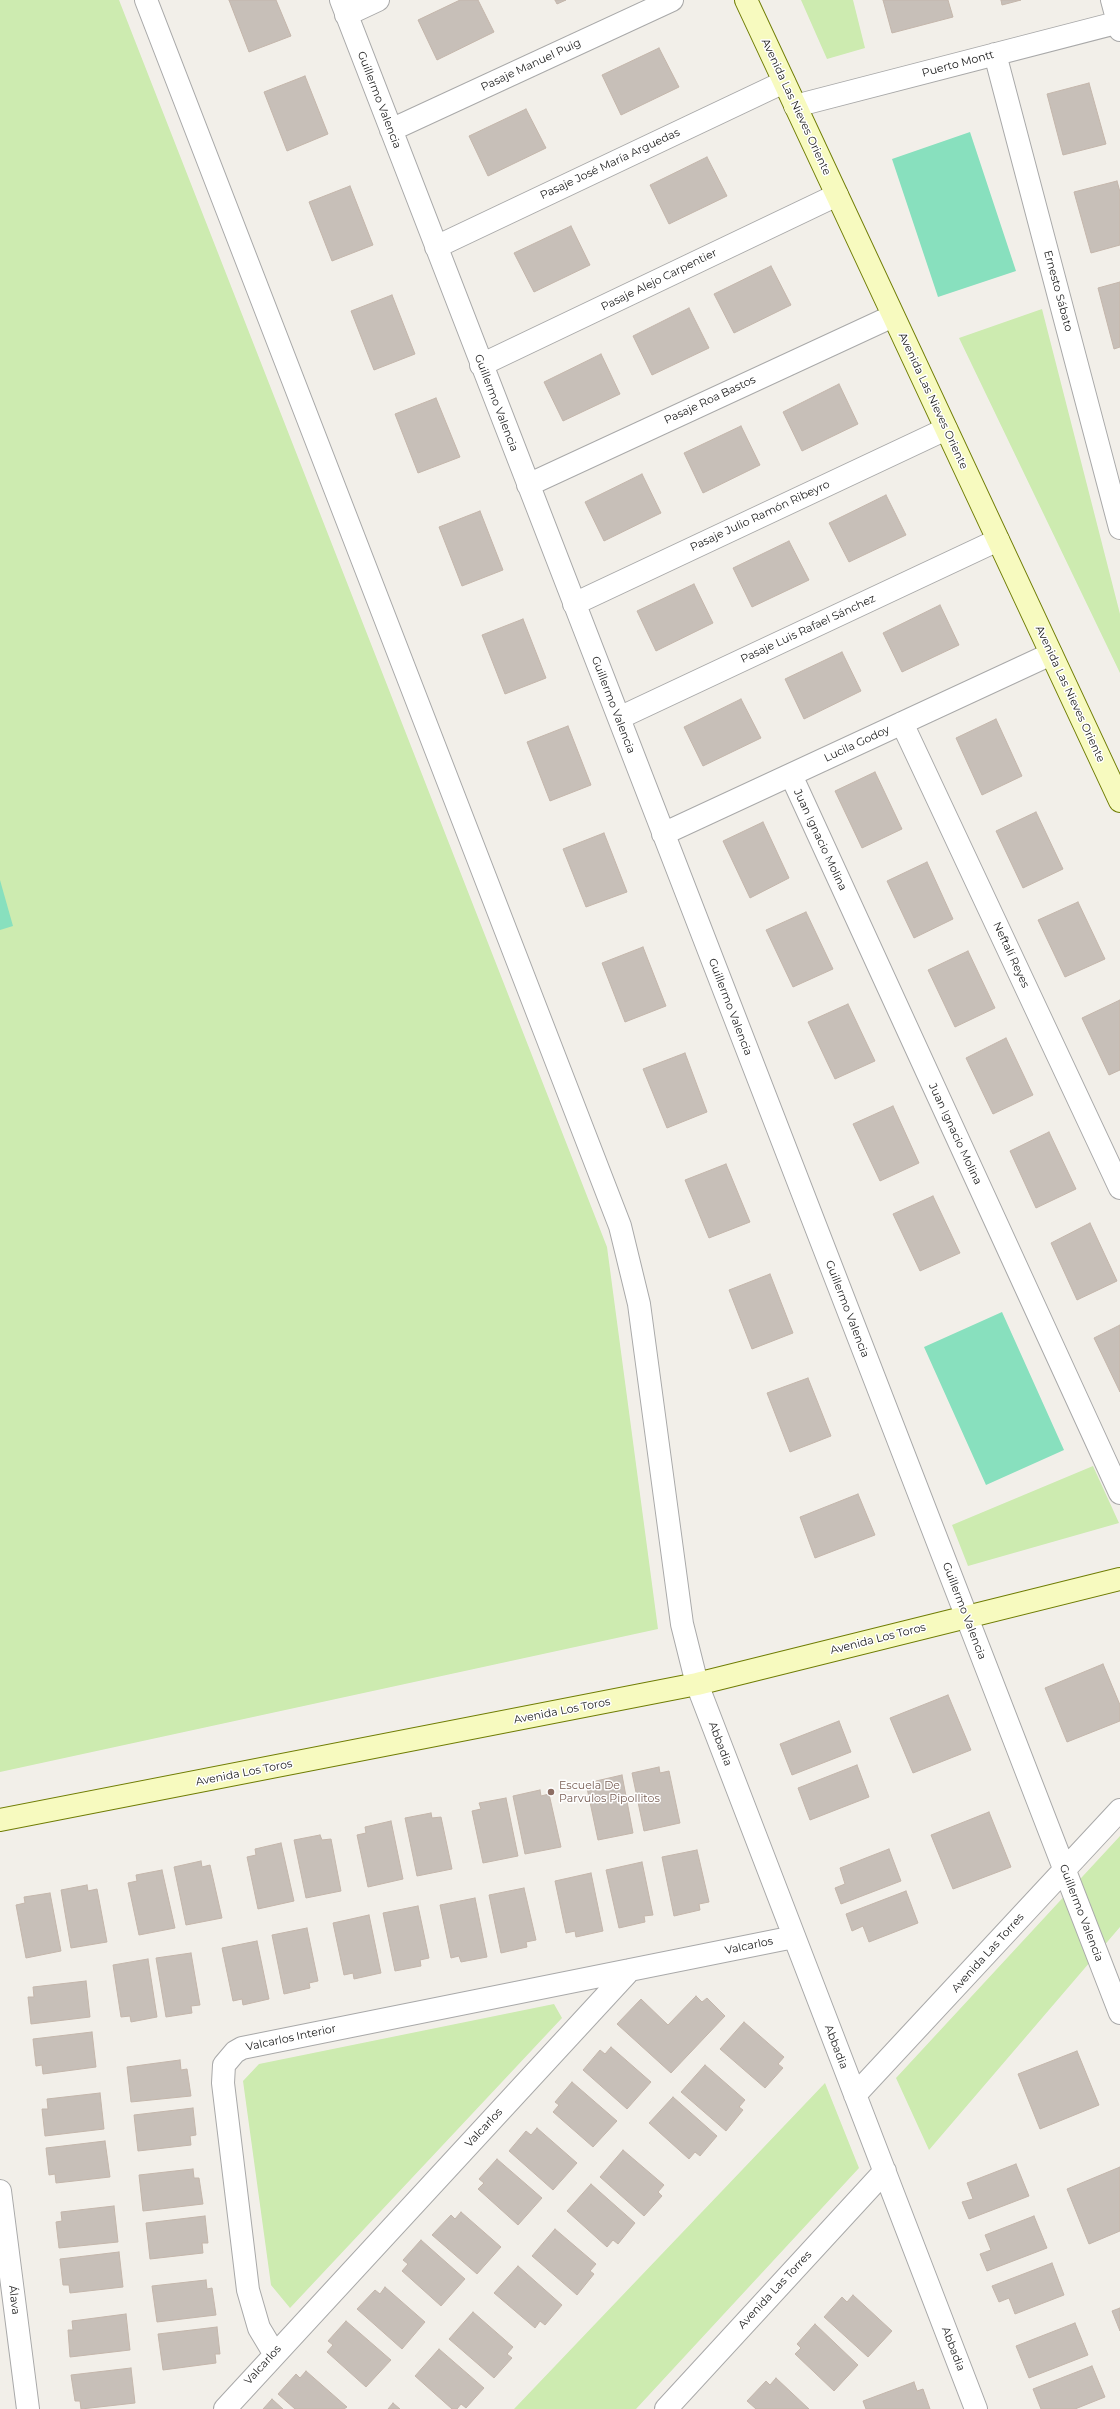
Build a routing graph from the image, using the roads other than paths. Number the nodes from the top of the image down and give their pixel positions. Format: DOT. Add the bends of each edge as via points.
graph roads {
  1 [pos="146,0"];
  2 [pos="378,0"];
  3 [pos="672,0"];
  4 [pos="746,0"];
  5 [pos="1112,0"];
  6 [pos="343,7"];
  7 [pos="1119,24"];
  8 [pos="995,54"];
  9 [pos="784,82"];
  10 [pos="795,106"];
  11 [pos="391,130"];
  12 [pos="837,195"];
  13 [pos="436,247"];
  14 [pos="893,316"];
  15 [pos="481,365"];
  16 [pos="946,429"];
  17 [pos="528,485"];
  18 [pos="1120,528"];
  19 [pos="998,540"];
  20 [pos="574,604"];
  21 [pos="1051,654"];
  22 [pos="618,718"];
  23 [pos="902,723"];
  24 [pos="790,775"];
  25 [pos="1120,801"];
  26 [pos="663,834"];
  27 [pos="1120,1188"];
  28 [pos="1120,1493"];
  29 [pos="1120,1579"];
  30 [pos="966,1618"];
  31 [pos="697,1684"];
  32 [pos="1120,1810"];
  33 [pos="0,1820"];
  34 [pos="1064,1869"];
  35 [pos="794,1937"];
  36 [pos="630,1970"];
  37 [pos="1120,2013"];
  38 [pos="855,2095"];
  39 [pos="884,2171"];
  40 [pos="0,2191"];
  41 [pos="274,2353"];
  42 [pos="28,2409"];
  43 [pos="225,2409"];
  44 [pos="666,2409"];
  45 [pos="976,2409"];
  1 -- 31 [label="street, Abbadia" via="620,1226 639,1304 682,1624"];
  2 -- 6 [label="street"];
  3 -- 11 [label="street, Pasaje Manuel Puig"];
  4 -- 9 [label="main road, Avenida Las Nieves Oriente"];
  5 -- 7 [label="street"];
  6 -- 11 [label="street, Guillermo Valencia"];
  7 -- 8 [label="street, Puerto Montt"];
  8 -- 10 [label="street, Puerto Montt"];
  8 -- 18 [label="street, Ernesto Sábato"];
  9 -- 10 [label="main road, Avenida Las Nieves Oriente"];
  9 -- 13 [label="street, Pasaje José María Arguedas"];
  10 -- 12 [label="main road, Avenida Las Nieves Oriente"];
  11 -- 13 [label="street, Guillermo Valencia"];
  12 -- 14 [label="main road, Avenida Las Nieves Oriente"];
  12 -- 15 [label="street, Pasaje Alejo Carpentier"];
  13 -- 15 [label="street, Guillermo Valencia"];
  14 -- 16 [label="main road, Avenida Las Nieves Oriente"];
  14 -- 17 [label="street, Pasaje Roa Bastos"];
  15 -- 17 [label="street, Guillermo Valencia"];
  16 -- 19 [label="main road, Avenida Las Nieves Oriente"];
  16 -- 20 [label="street, Pasaje Julio Ramón Ribeyro"];
  17 -- 20 [label="street, Guillermo Valencia"];
  19 -- 21 [label="main road, Avenida Las Nieves Oriente"];
  19 -- 22 [label="street, Pasaje Luis Rafael Sánchez"];
  20 -- 22 [label="street, Guillermo Valencia"];
  21 -- 23 [label="street, Lucila Godoy"];
  21 -- 25 [label="main road, Avenida Las Nieves Oriente"];
  22 -- 26 [label="street, Guillermo Valencia"];
  23 -- 24 [label="street, Lucila Godoy"];
  23 -- 27 [label="street, Neftalí Reyes"];
  24 -- 26 [label="street, Lucila Godoy"];
  24 -- 28 [label="street, Juan Ignacio Molina"];
  26 -- 30 [label="street, Guillermo Valencia"];
  29 -- 30 [label="main road, Avenida Los Toros"];
  30 -- 31 [label="main road, Avenida Los Toros"];
  30 -- 34 [label="street, Guillermo Valencia"];
  31 -- 33 [label="main road, Avenida Los Toros"];
  31 -- 35 [label="street, Abbadia"];
  32 -- 34 [label="street, Avenida Las Torres"];
  34 -- 37 [label="street, Guillermo Valencia"];
  34 -- 38 [label="street, Avenida Las Torres"];
  35 -- 36 [label="street, Valcarlos"];
  35 -- 38 [label="street, Abbadia"];
  36 -- 41 [label="street, Valcarlos"];
  36 -- 41 [label="street, Valcarlos Interior" via="242,2048 228,2058 224,2065 223,2083 248,2290 259,2328"];
  38 -- 39 [label="street, Abbadia"];
  39 -- 44 [label="street, Avenida Las Torres"];
  39 -- 45 [label="street, Abbadia"];
  40 -- 42 [label="street, Álava"];
  41 -- 43 [label="street, Valcarlos"];
}
